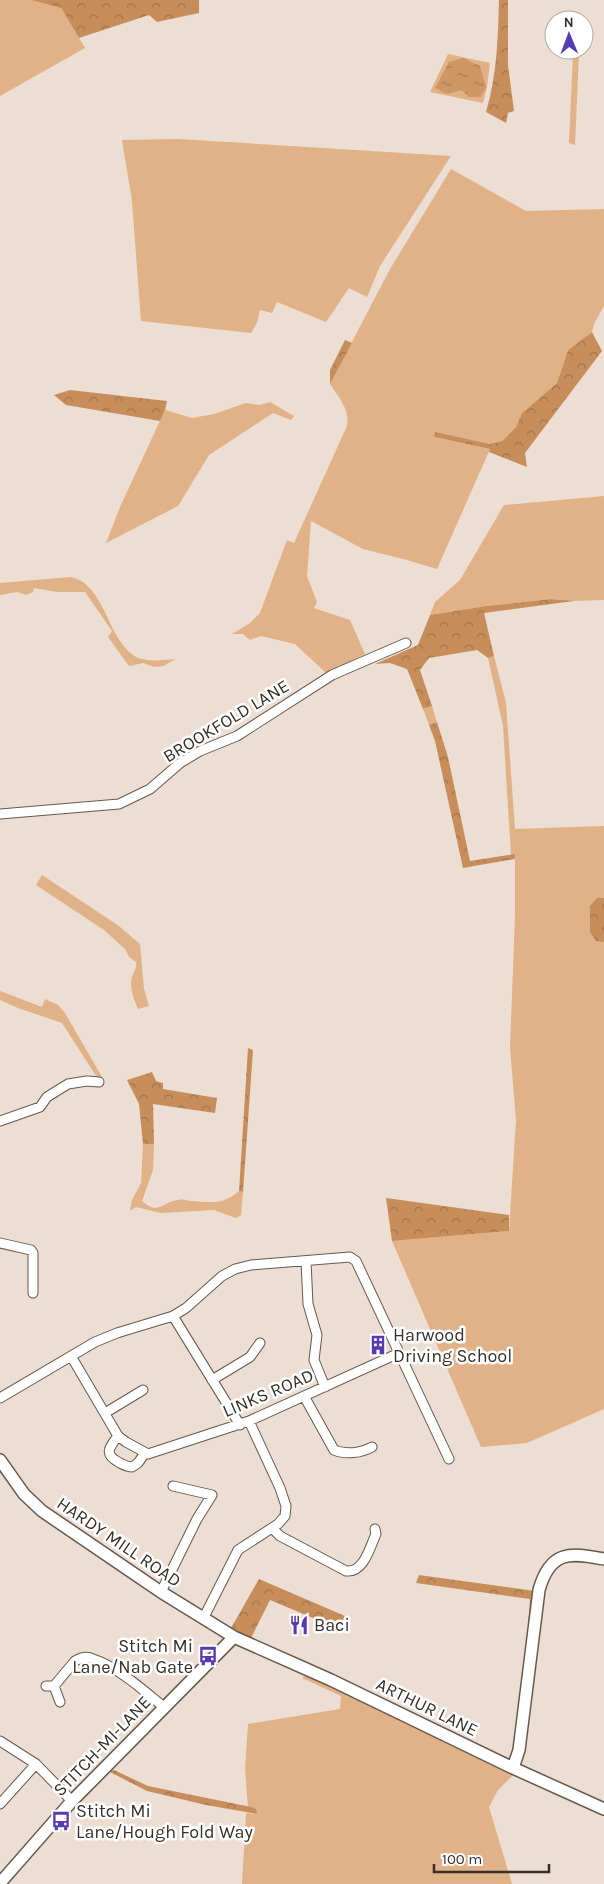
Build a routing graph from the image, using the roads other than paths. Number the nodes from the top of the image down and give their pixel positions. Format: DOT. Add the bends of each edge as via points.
graph roads {
  1 [pos="406,643"];
  2 [pos="0,814"];
  3 [pos="100,1082"];
  4 [pos="0,1122"];
  5 [pos="0,1244"];
  6 [pos="306,1261"];
  7 [pos="33,1293"];
  8 [pos="173,1316"];
  9 [pos="260,1342"];
  10 [pos="399,1353"];
  11 [pos="71,1356"];
  12 [pos="212,1380"];
  13 [pos="325,1387"];
  14 [pos="142,1393"];
  15 [pos="304,1396"];
  16 [pos="0,1398"];
  17 [pos="105,1413"];
  18 [pos="249,1421"];
  19 [pos="240,1425"];
  20 [pos="118,1436"];
  21 [pos="373,1446"];
  22 [pos="145,1453"];
  23 [pos="449,1459"];
  24 [pos="0,1460"];
  25 [pos="173,1486"];
  26 [pos="272,1528"];
  27 [pos="375,1529"];
  28 [pos="604,1560"];
  29 [pos="161,1592"];
  30 [pos="203,1619"];
  31 [pos="234,1637"];
  32 [pos="60,1702"];
  33 [pos="164,1707"];
  34 [pos="0,1741"];
  35 [pos="36,1764"];
  36 [pos="513,1768"];
  37 [pos="72,1801"];
  38 [pos="0,1804"];
  39 [pos="604,1809"];
  40 [pos="0,1884"];
  1 -- 2 [label="street, BROOKFOLD LANE" via="332,675 237,736 180,763 150,790 119,804"];
  3 -- 4 [label="street" via="68,1084 47,1097 40,1107"];
  5 -- 7 [label="street" via="31,1250"];
  6 -- 8 [label="street" via="235,1269"];
  6 -- 10 [label="street" via="350,1257 356,1261"];
  6 -- 13 [label="street" via="308,1304 317,1335 314,1360"];
  8 -- 11 [label="street" via="106,1337"];
  8 -- 12 [label="street"];
  9 -- 12 [label="street" via="250,1358"];
  10 -- 13 [label="street, LINKS ROAD"];
  10 -- 23 [label="street"];
  11 -- 16 [label="street"];
  11 -- 17 [label="street"];
  12 -- 19 [label="street"];
  13 -- 15 [label="street, LINKS ROAD"];
  14 -- 17 [label="street"];
  15 -- 18 [label="street, LINKS ROAD"];
  15 -- 21 [label="street" via="334,1450 345,1453 364,1451"];
  17 -- 20 [label="street"];
  18 -- 19 [label="street, LINKS ROAD"];
  18 -- 26 [label="street" via="275,1474 286,1506 282,1521"];
  19 -- 22 [label="street, LINKS ROAD"];
  20 -- 22 [label="street"];
  20 -- 22 [label="street, LINKS ROAD" via="110,1448 112,1459 132,1467"];
  24 -- 29 [label="main road, HARDY MILL ROAD" via="31,1502"];
  25 -- 29 [label="street" via="212,1495"];
  26 -- 27 [label="street" via="280,1536 351,1572 360,1567 376,1534"];
  26 -- 30 [label="street" via="238,1550"];
  28 -- 36 [label="main road" via="566,1557 557,1560 545,1572 539,1590"];
  29 -- 30 [label="main road, HARDY MILL ROAD"];
  30 -- 31 [label="main road, HARDY MILL ROAD"];
  31 -- 33 [label="main road, STITCH-MI-LANE"];
  31 -- 36 [label="main road, ARTHUR LANE"];
  32 -- 33 [label="street" via="50,1686 81,1655 111,1668"];
  33 -- 37 [label="main road, STITCH-MI-LANE"];
  34 -- 35 [label="street"];
  35 -- 37 [label="street"];
  35 -- 38 [label="street"];
  36 -- 39 [label="main road, ARTHUR LANE"];
  37 -- 40 [label="main road, STITCH-MI-LANE"];
}
